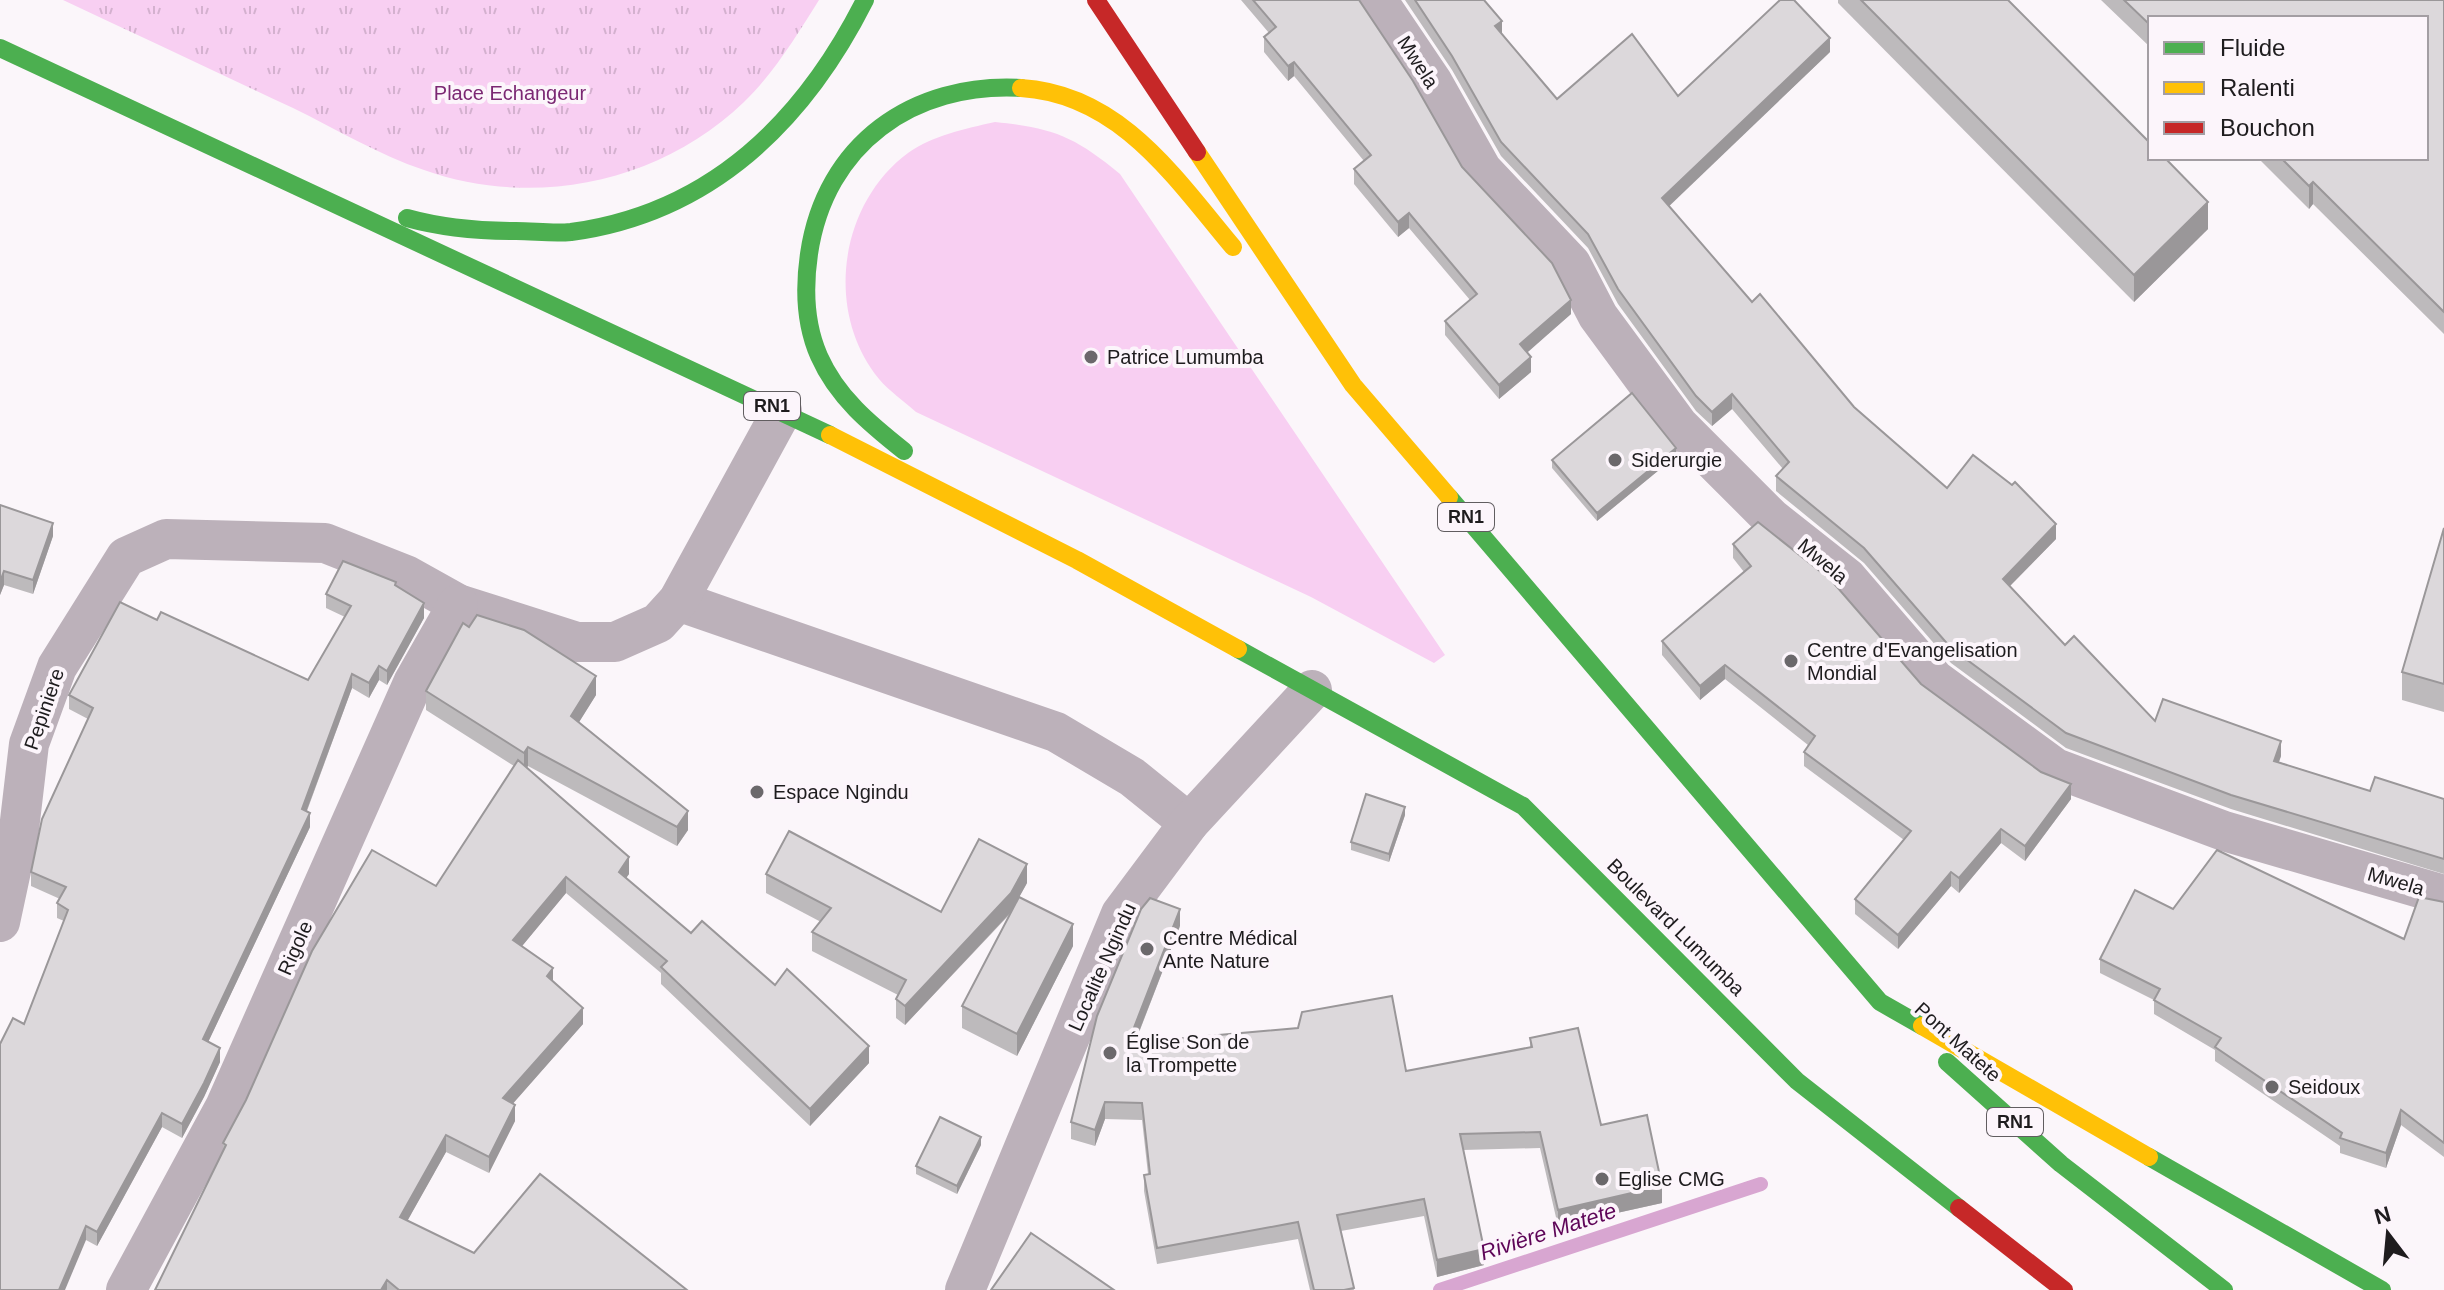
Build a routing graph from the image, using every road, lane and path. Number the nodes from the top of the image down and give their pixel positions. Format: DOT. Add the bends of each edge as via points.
graph roads {
  1 [pos="865,0"];
  2 [pos="1096,0"];
  3 [pos="1377,0"];
  4 [pos="0,48"];
  5 [pos="286,179"];
  6 [pos="1353,385"];
  7 [pos="782,411"];
  8 [pos="1077,560"];
  9 [pos="678,601"];
  10 [pos="458,604"];
  11 [pos="1312,690"];
  12 [pos="1189,823"];
  13 [pos="2444,895"];
  14 [pos="0,922"];
  15 [pos="1880,1002"];
  16 [pos="126,1290"];
  17 [pos="965,1290"];
  18 [pos="2064,1290"];
  19 [pos="2224,1290"];
  20 [pos="2382,1290"];
  1 -- 5 [label="highway" via="831,68 795,114 696,193 640,217 574,232 480,231 420,222"];
  2 -- 6 [label="highway, RN1"];
  3 -- 13 [label="street, Mwela" via="1433,83 1482,170 1571,264 1598,316 1679,426 1771,518 1847,578 1935,680 2055,768 2224,831"];
  4 -- 5 [label="highway, RN1"];
  5 -- 7 [label="highway, RN1"];
  6 -- 8 [label="highway" via="1139,139 1090,104 1032,86 972,85 915,103 864,137 828,185 807,243 805,304 822,363 856,414"];
  6 -- 15 [label="highway, RN1"];
  7 -- 8 [label="highway, RN1"];
  7 -- 9 [label="street"];
  8 -- 11 [label="highway, RN1"];
  9 -- 10 [label="street" via="658,623 615,642 577,642"];
  9 -- 12 [label="street" via="1056,732 1132,777"];
  10 -- 14 [label="street, Pepiniere" via="406,575 325,543 166,539 126,557 57,667 29,744 18,838"];
  10 -- 16 [label="street, Rigole" via="413,683 225,1107"];
  11 -- 12 [label="street, Localite Ngindu"];
  11 -- 18 [label="highway, Boulevard Lumumba / RN1" via="1523,806 1797,1081"];
  12 -- 17 [label="street, Localite Ngindu" via="1121,914"];
  15 -- 19 [label="highway, Pont Matete / RN1" via="2061,1164"];
  15 -- 20 [label="highway"];
}
